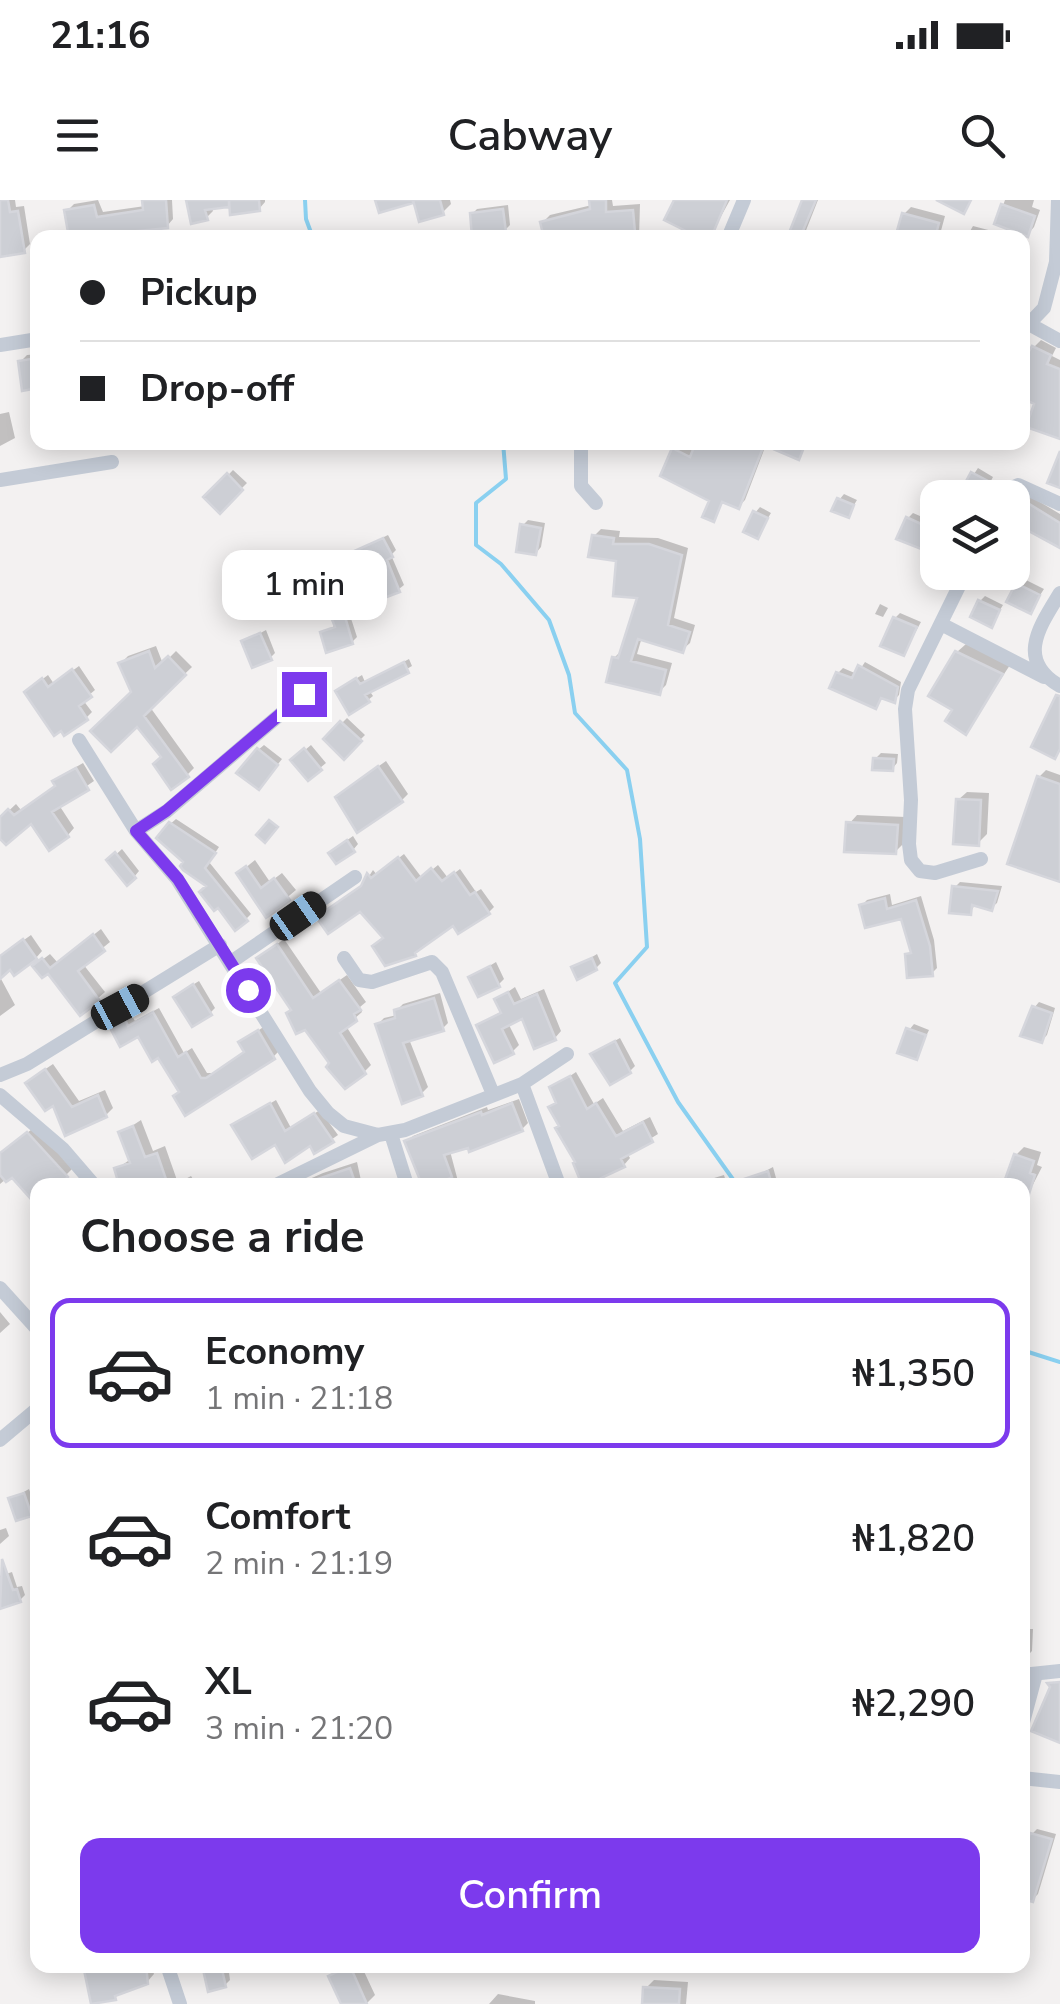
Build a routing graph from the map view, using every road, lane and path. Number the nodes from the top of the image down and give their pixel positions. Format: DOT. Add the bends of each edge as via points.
graph roads {
  1 [pos="744,200"];
  2 [pos="1058,200"];
  3 [pos="731,230"];
  4 [pos="1030,323"];
  5 [pos="1030,329"];
  6 [pos="30,340"];
  7 [pos="1060,341"];
  8 [pos="0,346"];
  9 [pos="581,450"];
  10 [pos="112,462"];
  11 [pos="0,480"];
  12 [pos="1030,491"];
  13 [pos="596,502"];
  14 [pos="1060,504"];
  15 [pos="957,590"];
  16 [pos="1060,593"];
  17 [pos="941,624"];
  18 [pos="1044,677"];
  19 [pos="1060,686"];
  20 [pos="304,694"];
  21 [pos="80,740"];
  22 [pos="136,831"];
  23 [pos="980,859"];
  24 [pos="355,877"];
  25 [pos="220,945"];
  26 [pos="344,958"];
  27 [pos="231,962"];
  28 [pos="567,1054"];
  29 [pos="0,1076"];
  30 [pos="522,1084"];
  31 [pos="493,1094"];
  32 [pos="0,1095"];
  33 [pos="384,1134"];
  34 [pos="88,1178"];
  35 [pos="291,1178"];
  36 [pos="404,1178"];
  37 [pos="556,1178"];
  38 [pos="0,1288"];
  39 [pos="30,1321"];
  40 [pos="30,1415"];
  41 [pos="0,1440"];
  42 [pos="1060,1671"];
  43 [pos="1030,1674"];
  44 [pos="1030,1779"];
  45 [pos="1060,1782"];
  46 [pos="170,1973"];
  47 [pos="180,2004"];
  1 -- 3 [label="street"];
  2 -- 4 [label="street" via="1056,262 1044,308"];
  5 -- 7 [label="street"];
  6 -- 8 [label="street"];
  9 -- 13 [label="street" via="580,486"];
  10 -- 11 [label="street"];
  12 -- 14 [label="street"];
  15 -- 17 [label="street"];
  16 -- 18 [label="street" via="1034,635"];
  17 -- 18 [label="street"];
  17 -- 23 [label="street" via="905,710 910,860 935,872"];
  18 -- 19 [label="street"];
  20 -- 22 [label="street"];
  21 -- 22 [label="street"];
  22 -- 25 [label="street" via="178,879"];
  24 -- 27 [label="street"];
  25 -- 27 [label="street"];
  25 -- 29 [label="street"];
  26 -- 31 [label="street" via="359,980 372,982 432,962"];
  27 -- 33 [label="street" via="328,1113 344,1126"];
  28 -- 30 [label="street"];
  30 -- 31 [label="street"];
  30 -- 37 [label="street"];
  31 -- 33 [label="street"];
  32 -- 34 [label="street"];
  33 -- 35 [label="street"];
  33 -- 36 [label="street"];
  38 -- 39 [label="street"];
  40 -- 41 [label="street"];
  42 -- 43 [label="street"];
  44 -- 45 [label="street"];
  46 -- 47 [label="street"];
}
